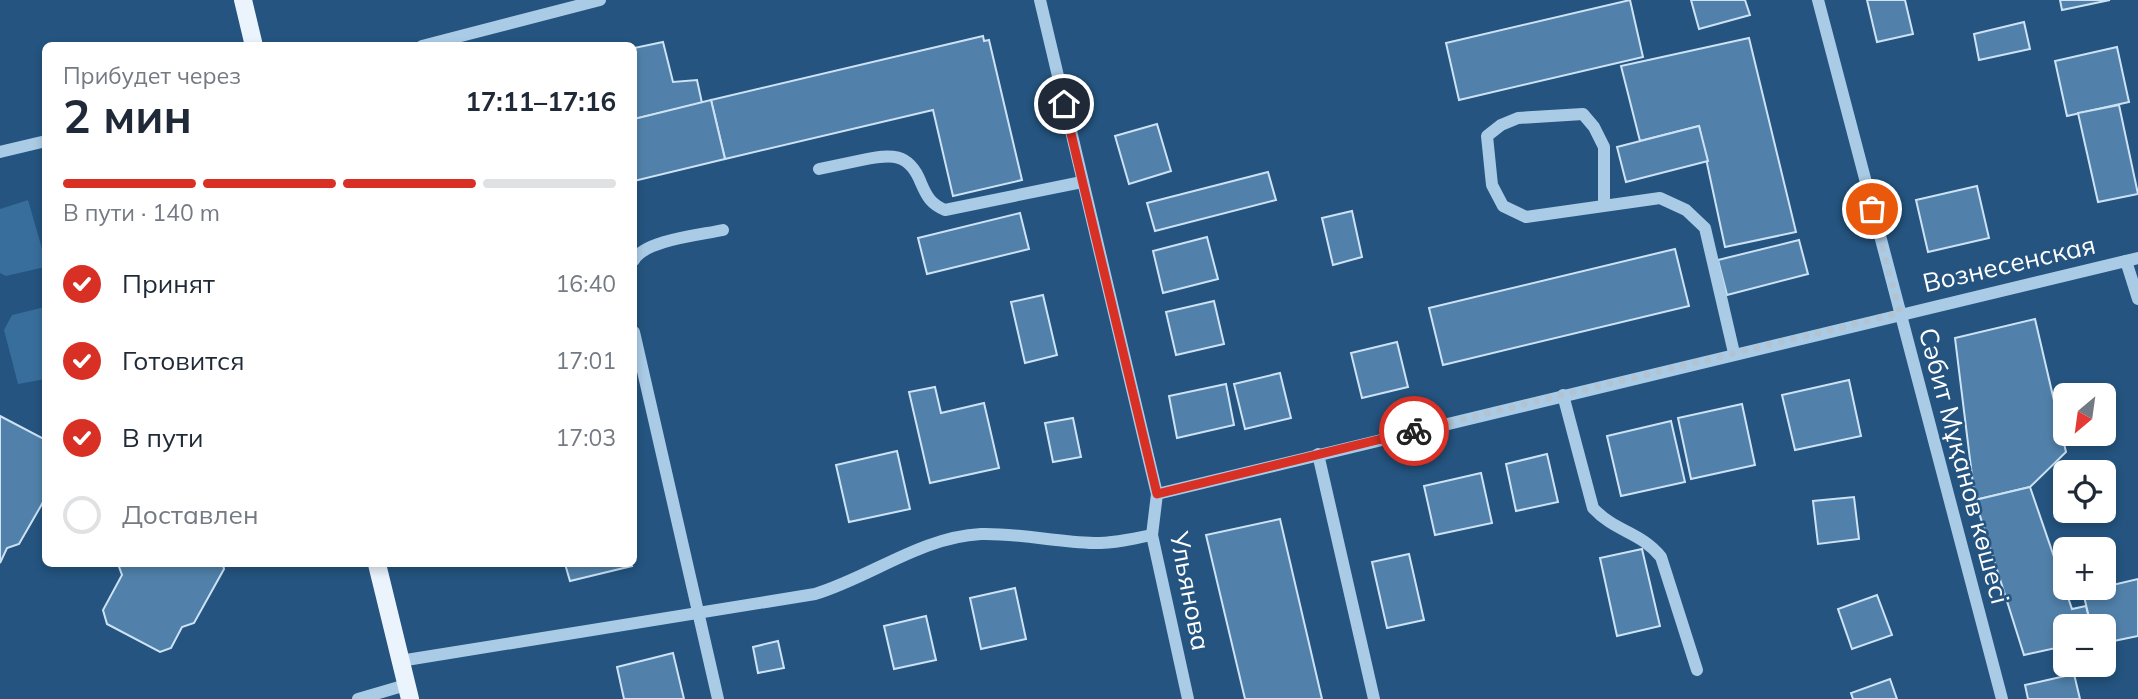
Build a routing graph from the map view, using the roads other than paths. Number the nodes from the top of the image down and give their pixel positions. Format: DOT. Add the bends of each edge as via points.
graph roads {
  1 [pos="243,0"];
  2 [pos="600,0"];
  3 [pos="1040,0"];
  4 [pos="1818,0"];
  5 [pos="554,5"];
  6 [pos="253,42"];
  7 [pos="435,42"];
  8 [pos="42,142"];
  9 [pos="0,152"];
  10 [pos="819,169"];
  11 [pos="1082,182"];
  12 [pos="1604,206"];
  13 [pos="723,230"];
  14 [pos="637,254"];
  15 [pos="2132,259"];
  16 [pos="2138,299"];
  17 [pos="1900,313"];
  18 [pos="637,345"];
  19 [pos="1734,354"];
  20 [pos="1563,395"];
  21 [pos="1318,454"];
  22 [pos="1157,494"];
  23 [pos="1152,535"];
  24 [pos="378,567"];
  25 [pos="699,614"];
  26 [pos="400,661"];
  27 [pos="1697,670"];
  28 [pos="408,692"];
  29 [pos="358,699"];
  30 [pos="718,699"];
  31 [pos="1188,699"];
  32 [pos="1374,699"];
  33 [pos="2002,699"];
  1 -- 6 [label="main road"];
  2 -- 5 [label="street"];
  3 -- 11 [label="street, Ульянова"];
  4 -- 17 [label="street, Сәбит Мұқанов көшесі"];
  5 -- 7 [label="street"];
  8 -- 9 [label="street"];
  10 -- 11 [label="street" via="897,157 916,169 927,198 945,210"];
  11 -- 22 [label="street, Ульянова"];
  12 -- 12 [label="street" via="1527,217 1503,206 1492,185 1487,136 1518,118 1583,114 1604,147"];
  12 -- 19 [label="street" via="1660,198 1686,210 1705,228"];
  13 -- 14 [label="street" via="651,246"];
  15 -- 16 [label="street"];
  15 -- 17 [label="street, Вознесенская"];
  17 -- 19 [label="street, Вознесенская"];
  17 -- 33 [label="street, Сәбит Мұқанов көшесі"];
  18 -- 25 [label="street"];
  19 -- 20 [label="street, Вознесенская"];
  20 -- 21 [label="street, Вознесенская"];
  20 -- 27 [label="street" via="1593,508 1614,527 1642,538 1661,557"];
  21 -- 22 [label="street, Вознесенская"];
  21 -- 32 [label="street"];
  22 -- 23 [label="street, Ульянова"];
  23 -- 25 [label="street" via="1095,543 980,534 927,545 815,594"];
  23 -- 31 [label="street, Ульянова"];
  24 -- 26 [label="main road"];
  25 -- 26 [label="street"];
  25 -- 30 [label="street"];
  26 -- 28 [label="main road"];
  28 -- 29 [label="street"];
}
